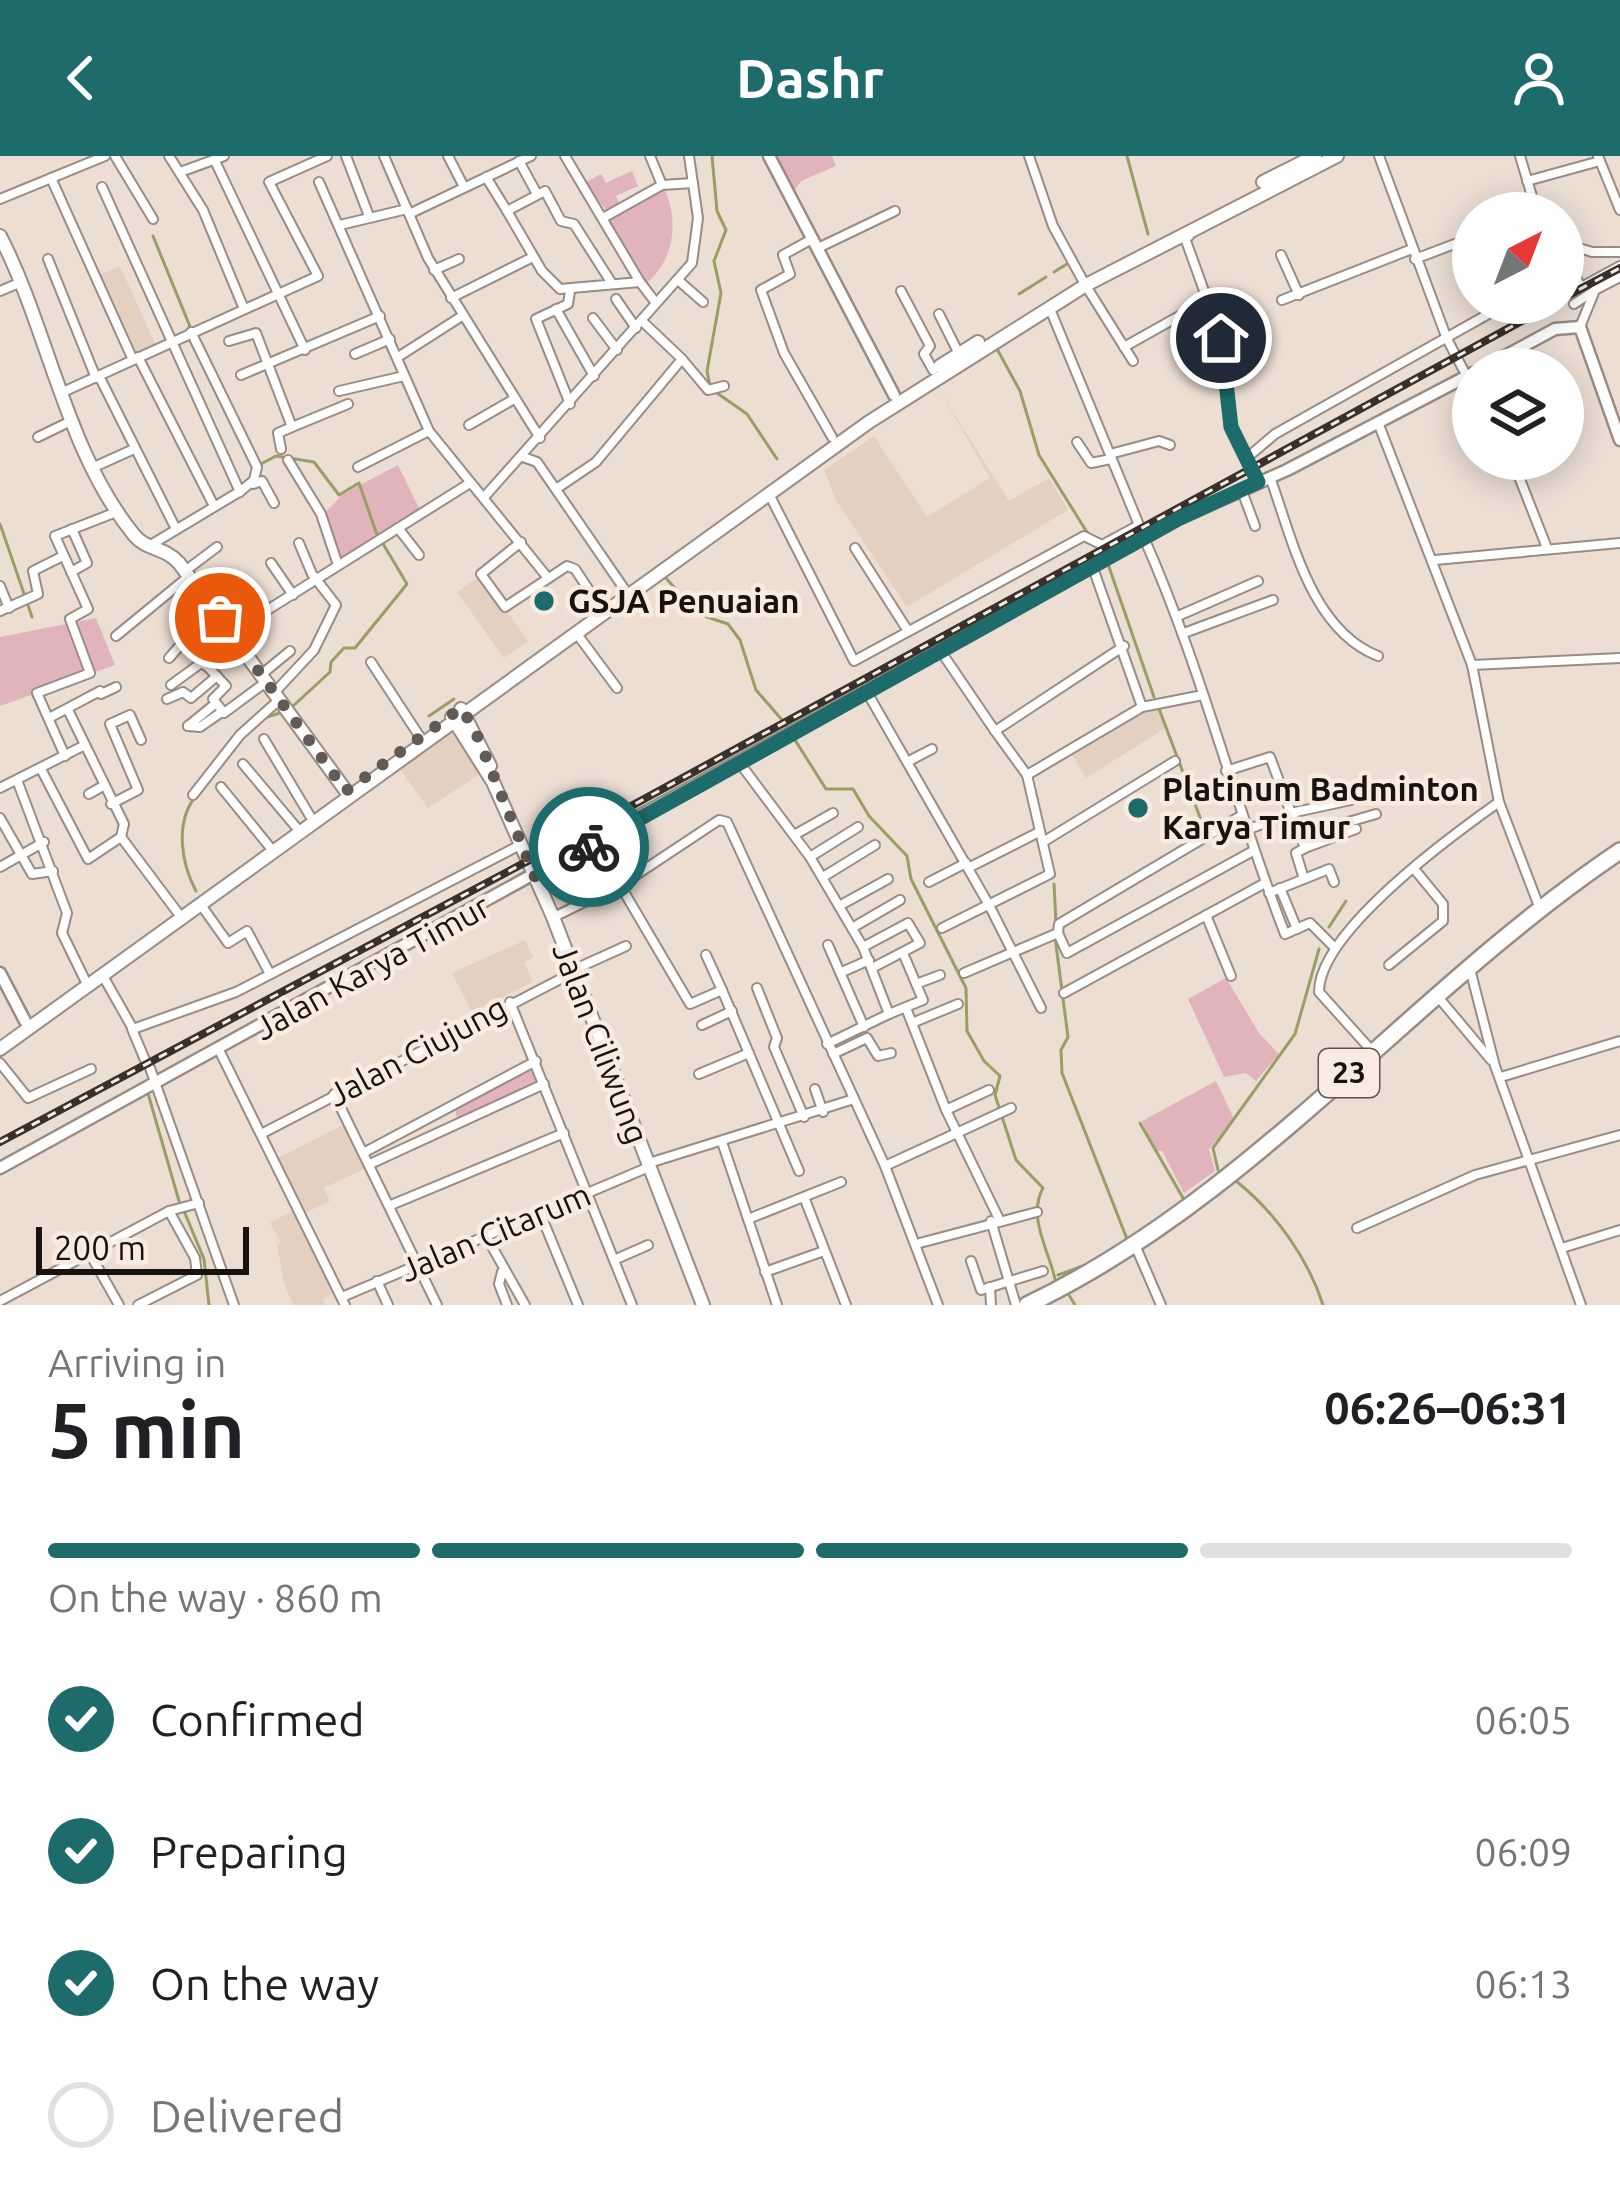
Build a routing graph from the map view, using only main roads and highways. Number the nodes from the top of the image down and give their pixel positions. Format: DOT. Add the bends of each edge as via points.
graph roads {
  1 [pos="1316,156"];
  2 [pos="1337,156"];
  3 [pos="2,246"];
  4 [pos="1084,282"];
  5 [pos="747,502"];
  6 [pos="705,534"];
  7 [pos="458,715"];
  8 [pos="346,791"];
  9 [pos="1620,851"];
  10 [pos="0,1039"];
  11 [pos="0,1048"];
  12 [pos="704,1305"];
  13 [pos="1027,1305"];
  1 -- 4 [label="main road"];
  2 -- 4 [label="main road"];
  3 -- 8 [label="main road" via="94,467 136,538 166,550 187,573"];
  4 -- 5 [label="main road"];
  4 -- 5 [label="main road" via="976,337"];
  5 -- 6 [label="main road"];
  6 -- 7 [label="main road"];
  6 -- 7 [label="main road"];
  7 -- 8 [label="main road"];
  7 -- 11 [label="main road"];
  7 -- 12 [label="main road, Jalan Ciliwung" via="553,917"];
  8 -- 10 [label="main road"];
  9 -- 13 [label="highway, 23" via="1436,994 1227,1177 1134,1244"];
}
